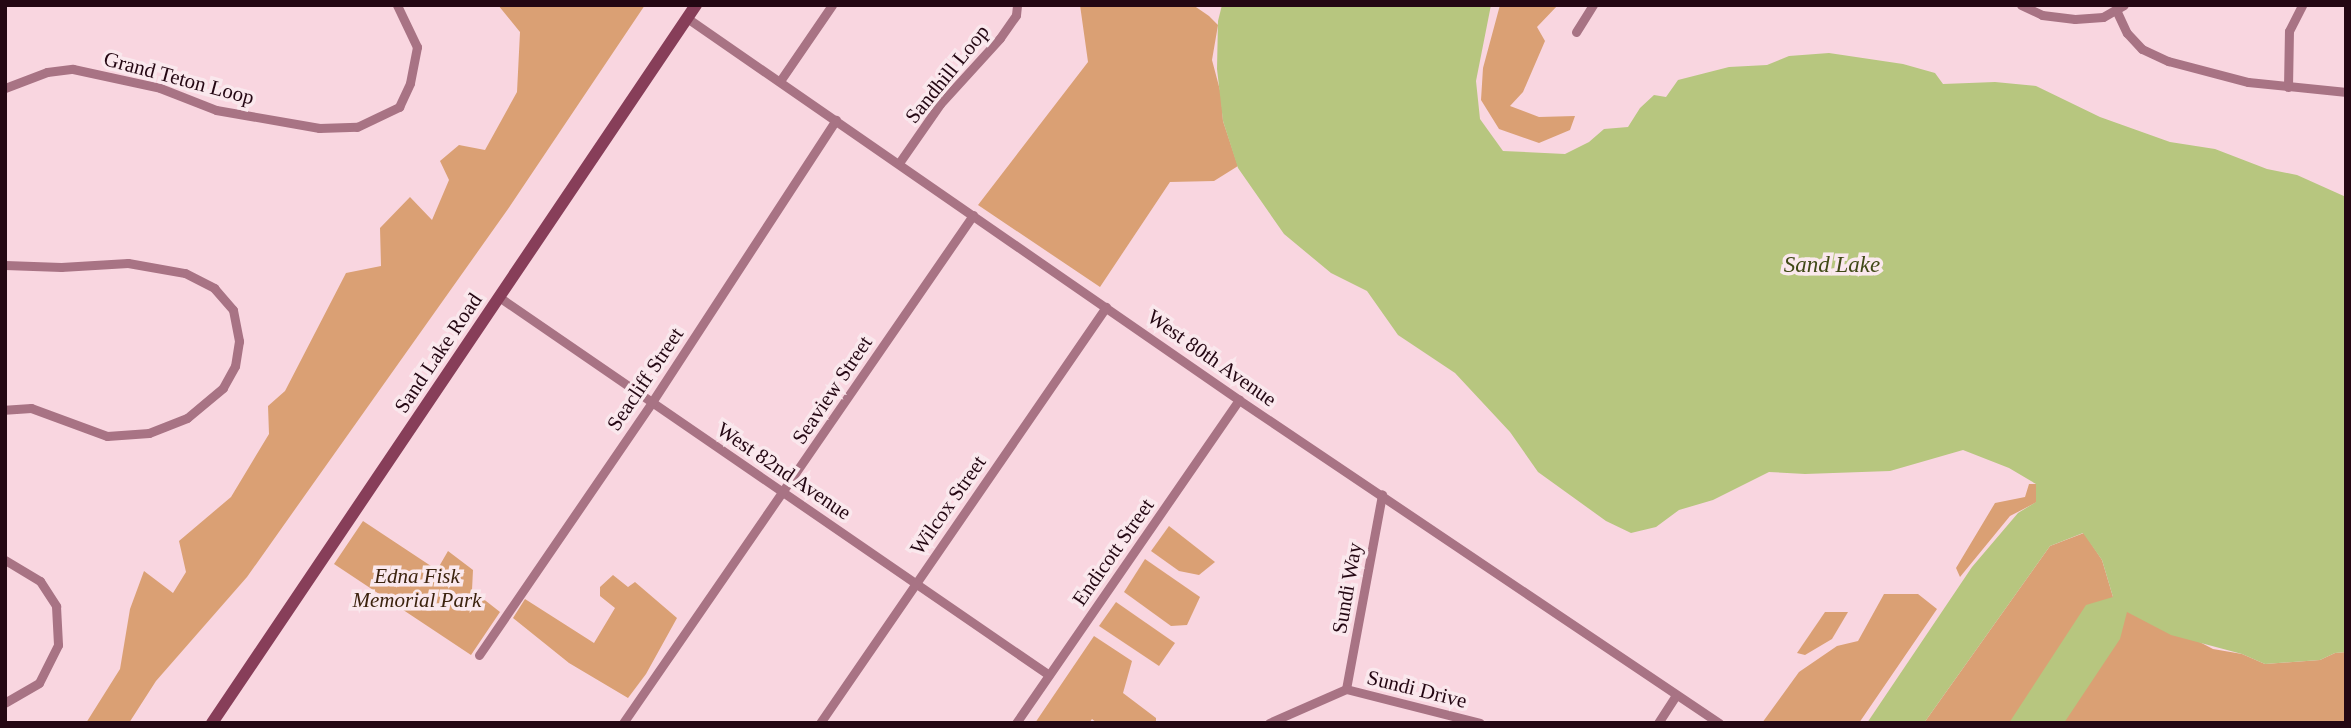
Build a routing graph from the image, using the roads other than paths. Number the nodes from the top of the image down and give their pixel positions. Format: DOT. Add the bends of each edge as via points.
graph roads {
  1 [pos="397,5"];
  2 [pos="696,5"];
  3 [pos="832,5"];
  4 [pos="1017,5"];
  5 [pos="1593,5"];
  6 [pos="2021,5"];
  7 [pos="2302,5"];
  8 [pos="2121,9"];
  9 [pos="688,18"];
  10 [pos="1576,32"];
  11 [pos="780,81"];
  12 [pos="2288,87"];
  13 [pos="5,89"];
  14 [pos="2346,92"];
  15 [pos="836,120"];
  16 [pos="899,163"];
  17 [pos="973,215"];
  18 [pos="5,265"];
  19 [pos="499,297"];
  20 [pos="1106,307"];
  21 [pos="1239,400"];
  22 [pos="652,402"];
  23 [pos="5,410"];
  24 [pos="784,492"];
  25 [pos="1382,494"];
  26 [pos="5,560"];
  27 [pos="916,583"];
  28 [pos="479,655"];
  29 [pos="1049,675"];
  30 [pos="1346,689"];
  31 [pos="1676,695"];
  32 [pos="5,703"];
  33 [pos="212,723"];
  34 [pos="623,723"];
  35 [pos="820,723"];
  36 [pos="1016,723"];
  37 [pos="1269,723"];
  38 [pos="1480,723"];
  39 [pos="1658,723"];
  40 [pos="1719,723"];
  1 -- 13 [label="street, Grand Teton Loop" via="417,47 410,83 399,107 357,127 319,128 216,110 148,85 73,69 47,72"];
  2 -- 9 [label="main road, Sand Lake Road"];
  3 -- 11 [label="street"];
  4 -- 16 [label="street, Sandhill Loop" via="1016,15 1000,38 940,104"];
  5 -- 10 [label="street"];
  6 -- 8 [label="street" via="2042,15 2075,19 2103,17"];
  7 -- 12 [label="street" via="2289,32"];
  8 -- 12 [label="street" via="2127,33 2142,49 2168,61 2248,82"];
  9 -- 11 [label="street, West 80th Avenue"];
  9 -- 19 [label="main road, Sand Lake Road"];
  11 -- 15 [label="street, West 80th Avenue"];
  12 -- 14 [label="street"];
  15 -- 16 [label="street, West 80th Avenue"];
  15 -- 22 [label="street, Seacliff Street"];
  16 -- 17 [label="street, West 80th Avenue"];
  17 -- 20 [label="street, West 80th Avenue"];
  17 -- 24 [label="street, Seaview Street"];
  18 -- 23 [label="street" via="128,263 186,274 214,288 233,310 239,341 235,366 223,388 187,418 149,433 107,436 32,408"];
  19 -- 22 [label="street, West 82nd Avenue"];
  19 -- 33 [label="main road, Sand Lake Road"];
  20 -- 21 [label="street, West 80th Avenue"];
  20 -- 27 [label="street, Wilcox Street"];
  21 -- 25 [label="street, West 80th Avenue"];
  21 -- 29 [label="street, Endicott Street"];
  22 -- 24 [label="street, West 82nd Avenue"];
  22 -- 28 [label="street, Seacliff Street"];
  24 -- 27 [label="street, West 82nd Avenue"];
  24 -- 34 [label="street, Seaview Street"];
  25 -- 30 [label="street, Sundi Way"];
  25 -- 31 [label="street, West 80th Avenue"];
  26 -- 32 [label="street" via="40,581 56,607 58,645 38,683"];
  27 -- 29 [label="street, West 82nd Avenue"];
  27 -- 35 [label="street, Wilcox Street"];
  29 -- 36 [label="street, Endicott Street"];
  30 -- 37 [label="street, Sundi Drive"];
  30 -- 38 [label="street, Sundi Drive"];
  31 -- 39 [label="street"];
  31 -- 40 [label="street, West 80th Avenue"];
}
